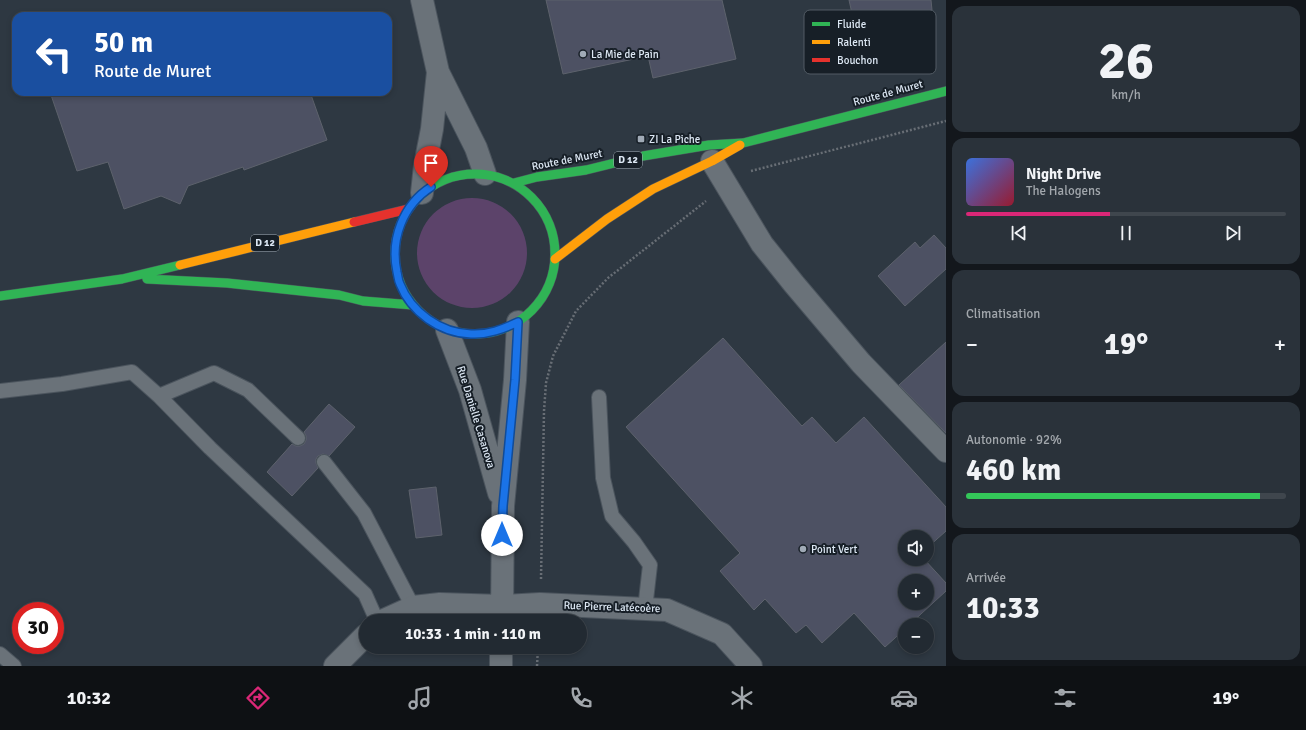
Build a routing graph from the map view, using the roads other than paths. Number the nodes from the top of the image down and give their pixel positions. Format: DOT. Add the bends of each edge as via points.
graph roads {
  1 [pos="422,0"];
  2 [pos="438,72"];
  3 [pos="946,91"];
  4 [pos="743,143"];
  5 [pos="712,161"];
  6 [pos="485,174"];
  7 [pos="514,183"];
  8 [pos="422,193"];
  9 [pos="408,209"];
  10 [pos="555,259"];
  11 [pos="122,278"];
  12 [pos="0,296"];
  13 [pos="413,305"];
  14 [pos="518,322"];
  15 [pos="447,330"];
  16 [pos="0,391"];
  17 [pos="159,396"];
  18 [pos="599,397"];
  19 [pos="298,438"];
  20 [pos="946,451"];
  21 [pos="324,462"];
  22 [pos="503,506"];
  23 [pos="413,607"];
  24 [pos="645,609"];
  25 [pos="374,614"];
  26 [pos="398,614"];
  27 [pos="502,614"];
  28 [pos="359,642"];
  29 [pos="0,654"];
  30 [pos="501,654"];
  31 [pos="14,666"];
  32 [pos="335,666"];
  33 [pos="501,666"];
  34 [pos="751,666"];
  1 -- 2 [label="street"];
  2 -- 6 [label="street" via="476,148"];
  2 -- 8 [label="street"];
  3 -- 4 [label="main road, Route de Muret / D 12"];
  4 -- 5 [label="main road, Route de Muret / D 12"];
  4 -- 7 [label="main road, Route de Muret / D 12" via="709,145 643,156 586,170"];
  5 -- 10 [label="main road, Route de Muret / D 12" via="653,189 607,219"];
  5 -- 20 [label="street" via="762,244 794,284 862,363"];
  6 -- 7 [label="main road"];
  6 -- 8 [label="main road" via="462,174 441,181"];
  7 -- 10 [label="main road" via="529,194 549,223"];
  8 -- 9 [label="main road"];
  9 -- 11 [label="main road, D 12"];
  9 -- 13 [label="main road" via="397,232 394,258 400,283"];
  10 -- 14 [label="main road" via="549,284 537,306"];
  11 -- 12 [label="main road, D 12"];
  11 -- 13 [label="main road, D 12" via="227,283"];
  13 -- 15 [label="main road" via="428,320"];
  14 -- 15 [label="main road" via="489,333 471,334"];
  14 -- 22 [label="street, Rue Danielle Casanova"];
  15 -- 22 [label="street, Rue Danielle Casanova" via="470,390"];
  16 -- 17 [label="lane" via="132,372"];
  17 -- 19 [label="lane" via="214,373 248,390"];
  17 -- 25 [label="lane" via="210,448 365,594"];
  18 -- 24 [label="lane" via="604,478 612,516 650,565"];
  21 -- 23 [label="lane" via="364,513"];
  22 -- 27 [label="street, Rue Danielle Casanova"];
  23 -- 26 [label="street, Rue Pierre Latécoère"];
  23 -- 27 [label="street, Rue Pierre Latécoère" via="440,604"];
  24 -- 27 [label="street, Rue Pierre Latécoère" via="540,604"];
  24 -- 34 [label="street, Rue Pierre Latécoère" via="667,610 722,634"];
  28 -- 32 [label="street"];
  29 -- 31 [label="lane"];
  30 -- 33 [label="street"];
}
